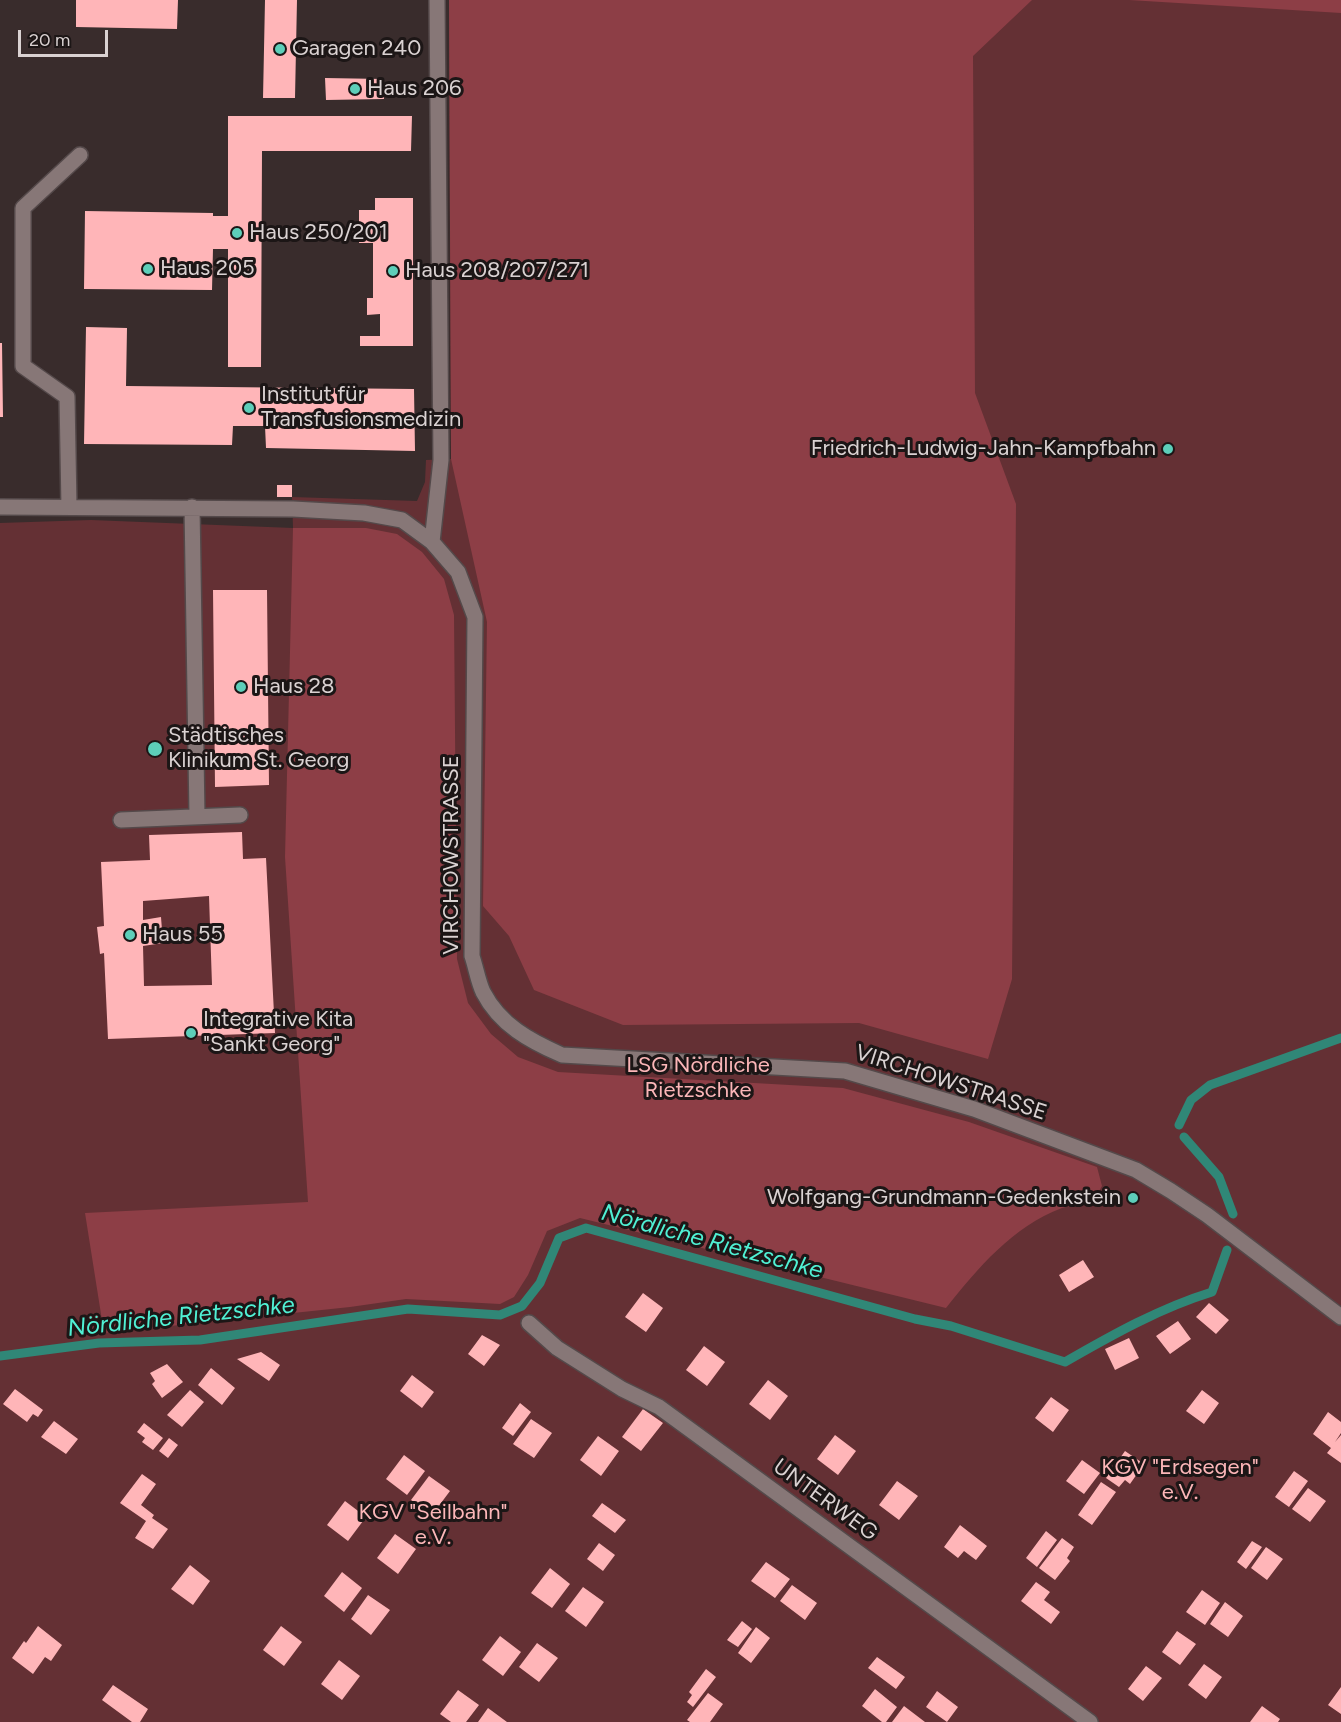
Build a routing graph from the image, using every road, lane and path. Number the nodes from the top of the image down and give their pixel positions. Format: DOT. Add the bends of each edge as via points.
graph roads {
  1 [pos="437,0"];
  2 [pos="80,155"];
  3 [pos="0,507"];
  4 [pos="69,507"];
  5 [pos="192,507"];
  6 [pos="432,542"];
  7 [pos="240,815"];
  8 [pos="197,816"];
  9 [pos="121,820"];
  10 [pos="1341,1317"];
  11 [pos="529,1323"];
  12 [pos="1090,1722"];
  1 -- 6 [label="street" via="441,460"];
  2 -- 4 [label="street" via="23,208 22,366 67,397"];
  3 -- 4 [label="street, VIRCHOWSTRASSE"];
  4 -- 5 [label="street, VIRCHOWSTRASSE"];
  5 -- 6 [label="street, VIRCHOWSTRASSE" via="364,513 402,520"];
  5 -- 8 [label="street"];
  6 -- 10 [label="street, VIRCHOWSTRASSE" via="458,572 475,617 472,957 483,992 505,1022 531,1042 562,1055 845,1071 974,1109 1136,1170 1207,1215"];
  7 -- 8 [label="street"];
  8 -- 9 [label="street"];
  11 -- 12 [label="street, UNTERWEG" via="557,1348 659,1407"];
}
